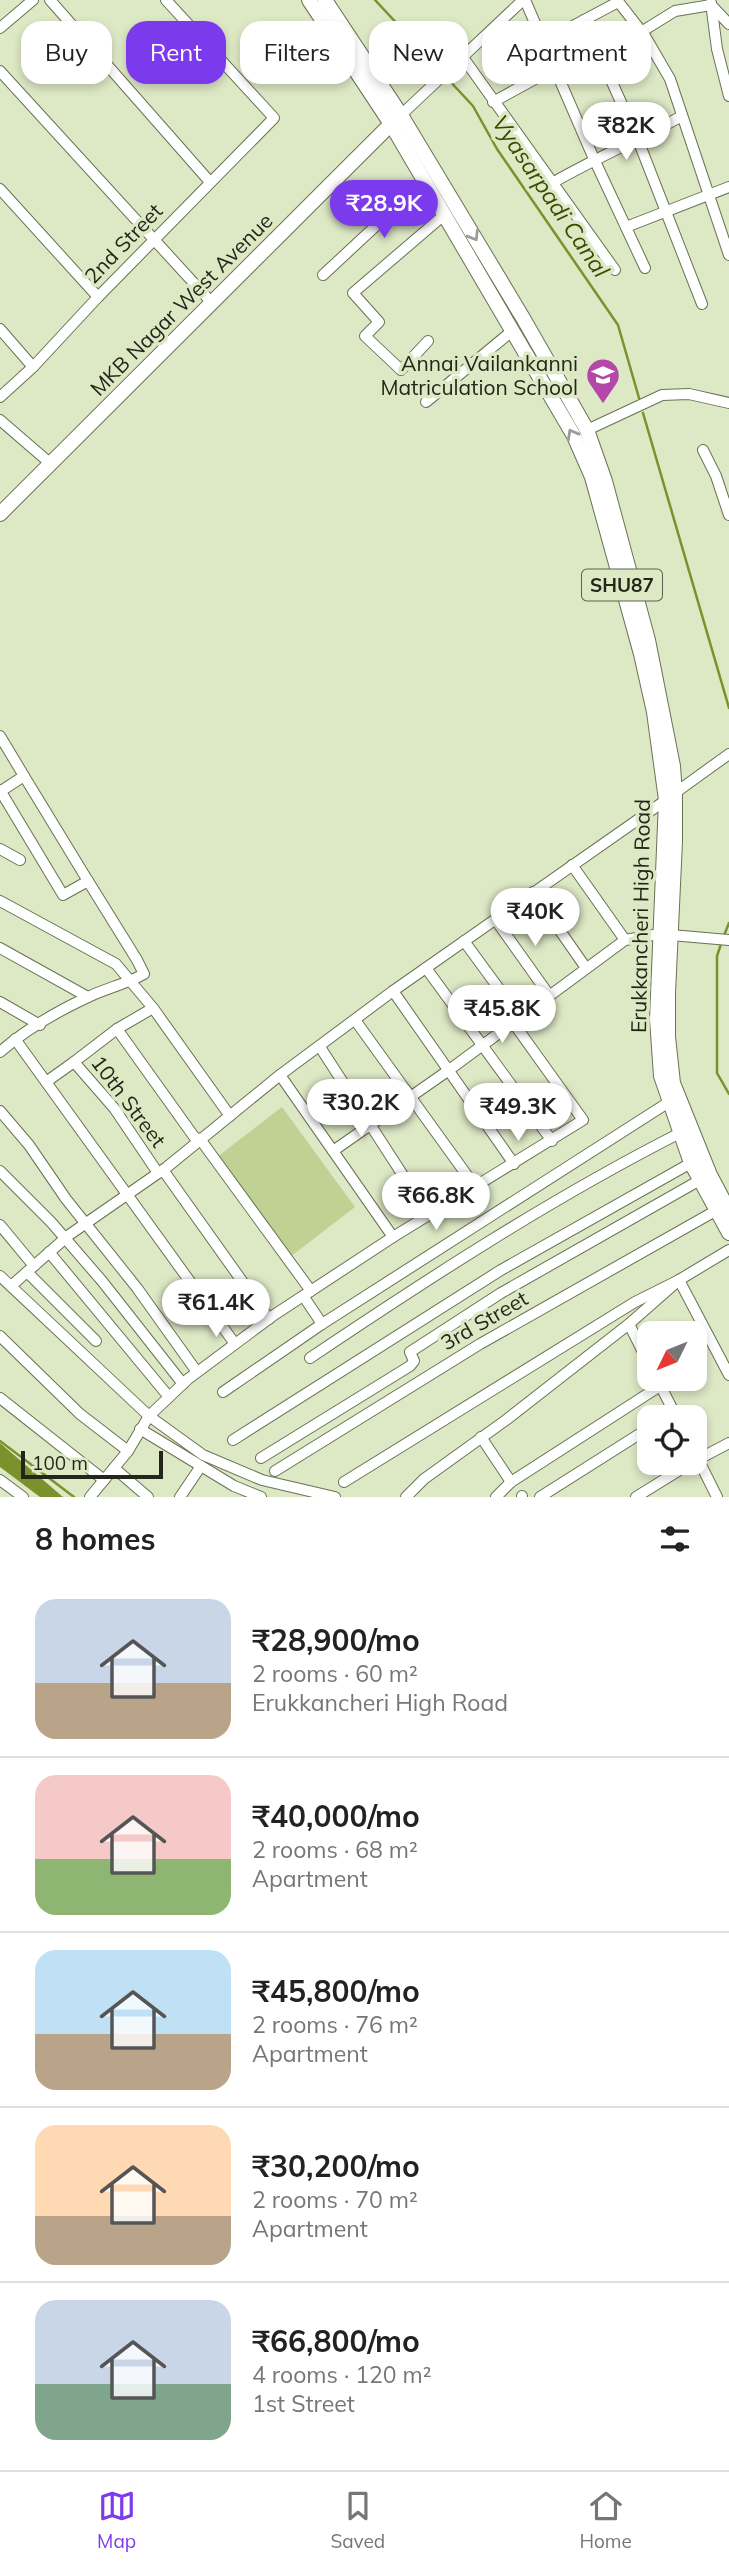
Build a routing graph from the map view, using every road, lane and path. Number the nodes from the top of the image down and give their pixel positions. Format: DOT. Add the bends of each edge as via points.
graph roads {
  1 [pos="11,0"];
  2 [pos="33,0"];
  3 [pos="50,0"];
  4 [pos="166,0"];
  5 [pos="309,0"];
  6 [pos="325,0"];
  7 [pos="524,0"];
  8 [pos="617,1"];
  9 [pos="711,2"];
  10 [pos="20,10"];
  11 [pos="584,20"];
  12 [pos="534,21"];
  13 [pos="632,21"];
  14 [pos="729,24"];
  15 [pos="651,26"];
  16 [pos="0,28"];
  17 [pos="651,48"];
  18 [pos="468,51"];
  19 [pos="468,65"];
  20 [pos="0,71"];
  21 [pos="433,84"];
  22 [pos="525,84"];
  23 [pos="562,84"];
  24 [pos="729,96"];
  25 [pos="492,102"];
  26 [pos="682,116"];
  27 [pos="396,119"];
  28 [pos="638,140"];
  29 [pos="594,159"];
  30 [pos="424,181"];
  31 [pos="210,182"];
  32 [pos="554,183"];
  33 [pos="729,187"];
  34 [pos="0,189"];
  35 [pos="709,194"];
  36 [pos="666,210"];
  37 [pos="444,215"];
  38 [pos="626,227"];
  39 [pos="153,241"];
  40 [pos="729,255"];
  41 [pos="645,268"];
  42 [pos="615,270"];
  43 [pos="323,275"];
  44 [pos="98,297"];
  45 [pos="212,303"];
  46 [pos="702,304"];
  47 [pos="0,330"];
  48 [pos="512,331"];
  49 [pos="428,341"];
  50 [pos="33,367"];
  51 [pos="0,397"];
  52 [pos="426,402"];
  53 [pos="729,403"];
  54 [pos="0,420"];
  55 [pos="587,430"];
  56 [pos="703,450"];
  57 [pos="51,464"];
  58 [pos="0,513"];
  59 [pos="729,515"];
  60 [pos="0,736"];
  61 [pos="729,754"];
  62 [pos="23,776"];
  63 [pos="0,790"];
  64 [pos="671,796"];
  65 [pos="0,849"];
  66 [pos="20,860"];
  67 [pos="572,865"];
  68 [pos="88,881"];
  69 [pos="533,892"];
  70 [pos="0,901"];
  71 [pos="495,919"];
  72 [pos="664,934"];
  73 [pos="625,940"];
  74 [pos="725,940"];
  75 [pos="464,941"];
  76 [pos="0,948"];
  77 [pos="426,968"];
  78 [pos="586,968"];
  79 [pos="130,982"];
  80 [pos="393,991"];
  81 [pos="549,995"];
  82 [pos="89,997"];
  83 [pos="0,1002"];
  84 [pos="153,1008"];
  85 [pos="516,1019"];
  86 [pos="355,1020"];
  87 [pos="40,1025"];
  88 [pos="117,1029"];
  89 [pos="15,1039"];
  90 [pos="482,1044"];
  91 [pos="320,1047"];
  92 [pos="0,1052"];
  93 [pos="74,1062"];
  94 [pos="449,1070"];
  95 [pos="280,1075"];
  96 [pos="46,1082"];
  97 [pos="411,1097"];
  98 [pos="669,1102"];
  99 [pos="0,1111"];
  100 [pos="230,1116"];
  101 [pos="370,1125"];
  102 [pos="680,1133"];
  103 [pos="200,1139"];
  104 [pos="552,1140"];
  105 [pos="333,1151"];
  106 [pos="691,1163"];
  107 [pos="513,1164"];
  108 [pos="0,1171"];
  109 [pos="161,1172"];
  110 [pos="700,1180"];
  111 [pos="474,1185"];
  112 [pos="128,1195"];
  113 [pos="723,1211"];
  114 [pos="428,1214"];
  115 [pos="85,1224"];
  116 [pos="0,1225"];
  117 [pos="729,1233"];
  118 [pos="393,1237"];
  119 [pos="65,1238"];
  120 [pos="729,1250"];
  121 [pos="49,1252"];
  122 [pos="31,1269"];
  123 [pos="0,1276"];
  124 [pos="678,1280"];
  125 [pos="11,1286"];
  126 [pos="308,1294"];
  127 [pos="269,1319"];
  128 [pos="322,1324"];
  129 [pos="629,1324"];
  130 [pos="0,1336"];
  131 [pos="637,1340"];
  132 [pos="96,1341"];
  133 [pos="235,1344"];
  134 [pos="310,1358"];
  135 [pos="197,1372"];
  136 [pos="729,1375"];
  137 [pos="183,1384"];
  138 [pos="646,1391"];
  139 [pos="223,1392"];
  140 [pos="169,1397"];
  141 [pos="0,1398"];
  142 [pos="149,1416"];
  143 [pos="140,1429"];
  144 [pos="637,1436"];
  145 [pos="481,1437"];
  146 [pos="233,1440"];
  147 [pos="729,1443"];
  148 [pos="128,1451"];
  149 [pos="707,1453"];
  150 [pos="261,1458"];
  151 [pos="201,1466"];
  152 [pos="114,1468"];
  153 [pos="275,1471"];
  154 [pos="670,1475"];
  155 [pos="704,1475"];
  156 [pos="0,1480"];
  157 [pos="104,1480"];
  158 [pos="344,1482"];
  159 [pos="511,1482"];
  160 [pos="23,1497"];
  161 [pos="90,1497"];
  162 [pos="148,1497"];
  163 [pos="180,1497"];
  164 [pos="261,1497"];
  165 [pos="335,1497"];
  166 [pos="406,1497"];
  167 [pos="496,1497"];
  168 [pos="540,1497"];
  169 [pos="636,1497"];
  170 [pos="717,1497"];
  1 -- 10 [label="street"];
  2 -- 10 [label="street"];
  3 -- 31 [label="street"];
  4 -- 31 [label="street, 2nd Street" via="274,117"];
  5 -- 27 [label="main road, Erukkancheri High Road / SHU87"];
  6 -- 27 [label="main road, SHU87"];
  7 -- 12 [label="street"];
  7 -- 18 [label="street"];
  8 -- 11 [label="street"];
  8 -- 13 [label="street"];
  9 -- 14 [label="street"];
  9 -- 15 [label="street" via="676,10"];
  9 -- 24 [label="street"];
  10 -- 16 [label="street"];
  11 -- 28 [label="street"];
  17 -- 26 [label="street" via="670,79"];
  19 -- 25 [label="street"];
  20 -- 39 [label="street"];
  21 -- 27 [label="street"];
  22 -- 25 [label="street"];
  23 -- 29 [label="street"];
  25 -- 32 [label="street"];
  26 -- 28 [label="street"];
  26 -- 35 [label="street"];
  27 -- 30 [label="main road, Erukkancheri High Road / SHU87"];
  27 -- 45 [label="main road, MKB Nagar West Avenue"];
  27 -- 55 [label="main road, SHU87, one-way" via="516,306"];
  28 -- 29 [label="street"];
  28 -- 36 [label="street"];
  29 -- 32 [label="street"];
  29 -- 38 [label="street"];
  30 -- 37 [label="main road, Erukkancheri High Road / SHU87"];
  30 -- 43 [label="street"];
  31 -- 39 [label="street, 2nd Street"];
  32 -- 42 [label="street"];
  33 -- 35 [label="street"];
  34 -- 44 [label="street"];
  35 -- 36 [label="street"];
  35 -- 40 [label="street"];
  36 -- 38 [label="street"];
  36 -- 46 [label="street"];
  37 -- 48 [label="main road, Erukkancheri High Road / SHU87"];
  37 -- 49 [label="street" via="353,293 379,322 365,336 401,370"];
  38 -- 41 [label="street"];
  39 -- 44 [label="street, 2nd Street"];
  39 -- 45 [label="street"];
  44 -- 50 [label="street, 2nd Street"];
  45 -- 57 [label="main road, MKB Nagar West Avenue"];
  47 -- 50 [label="street"];
  48 -- 52 [label="street"];
  64 -- 48 [label="main road, Erukkancheri High Road / SHU87, one-way" via="641,654 592,477 574,436"];
  50 -- 51 [label="street, 2nd Street"];
  53 -- 55 [label="street" via="689,394 662,396"];
  54 -- 57 [label="street"];
  55 -- 64 [label="main road, SHU87" via="649,640 665,720"];
  56 -- 59 [label="street"];
  57 -- 58 [label="main road, MKB Nagar West Avenue"];
  60 -- 62 [label="street"];
  61 -- 64 [label="street"];
  62 -- 63 [label="street"];
  62 -- 68 [label="street"];
  63 -- 68 [label="street" via="63,895"];
  64 -- 67 [label="street"];
  64 -- 72 [label="main road, Erukkancheri High Road / SHU87"];
  65 -- 66 [label="street"];
  67 -- 69 [label="street"];
  67 -- 73 [label="street"];
  68 -- 79 [label="street" via="144,974"];
  69 -- 71 [label="street"];
  69 -- 78 [label="street"];
  70 -- 79 [label="street" via="116,964"];
  71 -- 75 [label="street"];
  71 -- 81 [label="street"];
  72 -- 73 [label="street"];
  72 -- 74 [label="street"];
  72 -- 98 [label="main road, Erukkancheri High Road / SHU87" via="658,1056"];
  72 -- 113 [label="main road, SHU87" via="673,1083"];
  73 -- 78 [label="street"];
  75 -- 77 [label="street"];
  75 -- 85 [label="street"];
  76 -- 82 [label="street"];
  77 -- 80 [label="street"];
  77 -- 90 [label="street"];
  78 -- 81 [label="street"];
  79 -- 82 [label="street"];
  79 -- 84 [label="street"];
  80 -- 86 [label="street"];
  80 -- 94 [label="street"];
  81 -- 85 [label="street"];
  82 -- 87 [label="street"];
  83 -- 87 [label="street"];
  84 -- 88 [label="street, 10th Street"];
  84 -- 100 [label="street"];
  85 -- 90 [label="street"];
  85 -- 104 [label="street" via="583,1120"];
  86 -- 91 [label="street"];
  86 -- 97 [label="street"];
  87 -- 89 [label="street"];
  88 -- 93 [label="street, 10th Street"];
  88 -- 103 [label="street"];
  89 -- 92 [label="street"];
  89 -- 96 [label="street"];
  90 -- 94 [label="street"];
  90 -- 104 [label="street"];
  91 -- 95 [label="street"];
  91 -- 101 [label="street"];
  93 -- 96 [label="street"];
  93 -- 109 [label="street, 10th Street"];
  94 -- 97 [label="street"];
  94 -- 107 [label="street"];
  95 -- 100 [label="street"];
  95 -- 105 [label="street"];
  96 -- 112 [label="street"];
  97 -- 101 [label="street"];
  97 -- 111 [label="street"];
  98 -- 102 [label="main road, Erukkancheri High Road / SHU87"];
  98 -- 128 [label="street"];
  99 -- 115 [label="street"];
  100 -- 103 [label="street"];
  101 -- 105 [label="street"];
  101 -- 114 [label="street"];
  102 -- 106 [label="main road, Erukkancheri High Road / SHU87"];
  102 -- 134 [label="street" via="468,1256"];
  103 -- 109 [label="street"];
  103 -- 126 [label="street"];
  104 -- 107 [label="street"];
  105 -- 118 [label="street"];
  106 -- 110 [label="main road, Erukkancheri High Road / SHU87"];
  106 -- 146 [label="street" via="501,1270"];
  107 -- 111 [label="street"];
  108 -- 119 [label="street"];
  109 -- 112 [label="street"];
  109 -- 127 [label="street, 10th Street"];
  110 -- 113 [label="main road, Erukkancheri High Road / SHU87"];
  110 -- 150 [label="street" via="451,1323 410,1352 414,1362 410,1366"];
  111 -- 114 [label="street"];
  112 -- 115 [label="street"];
  112 -- 133 [label="street"];
  113 -- 117 [label="main road, Erukkancheri High Road / SHU87"];
  113 -- 153 [label="street, 3rd Street" via="480,1344"];
  114 -- 118 [label="street"];
  115 -- 119 [label="street"];
  115 -- 135 [label="street"];
  116 -- 122 [label="street"];
  118 -- 126 [label="street"];
  119 -- 121 [label="street"];
  119 -- 137 [label="street"];
  120 -- 124 [label="street"];
  121 -- 122 [label="street"];
  121 -- 140 [label="street"];
  122 -- 125 [label="street"];
  122 -- 132 [label="street"];
  123 -- 125 [label="street"];
  124 -- 129 [label="street"];
  124 -- 136 [label="street"];
  124 -- 158 [label="street"];
  125 -- 142 [label="street"];
  126 -- 127 [label="street"];
  126 -- 128 [label="street"];
  127 -- 133 [label="street"];
  128 -- 139 [label="street"];
  129 -- 131 [label="street"];
  129 -- 145 [label="street"];
  130 -- 148 [label="street" via="80,1414"];
  133 -- 135 [label="street"];
  135 -- 137 [label="street"];
  137 -- 140 [label="street"];
  138 -- 159 [label="street"];
  140 -- 142 [label="street"];
  141 -- 157 [label="street"];
  142 -- 143 [label="street"];
  142 -- 165 [label="street" via="203,1455 235,1469"];
  143 -- 148 [label="street"];
  143 -- 151 [label="street"];
  144 -- 168 [label="street"];
  145 -- 159 [label="street"];
  145 -- 166 [label="street"];
  147 -- 149 [label="street"];
  148 -- 152 [label="street"];
  151 -- 163 [label="street"];
  151 -- 164 [label="street"];
  152 -- 157 [label="street"];
  152 -- 162 [label="street"];
  154 -- 169 [label="street"];
  155 -- 170 [label="street"];
  156 -- 160 [label="street"];
  157 -- 161 [label="street"];
  159 -- 167 [label="street"];
}
